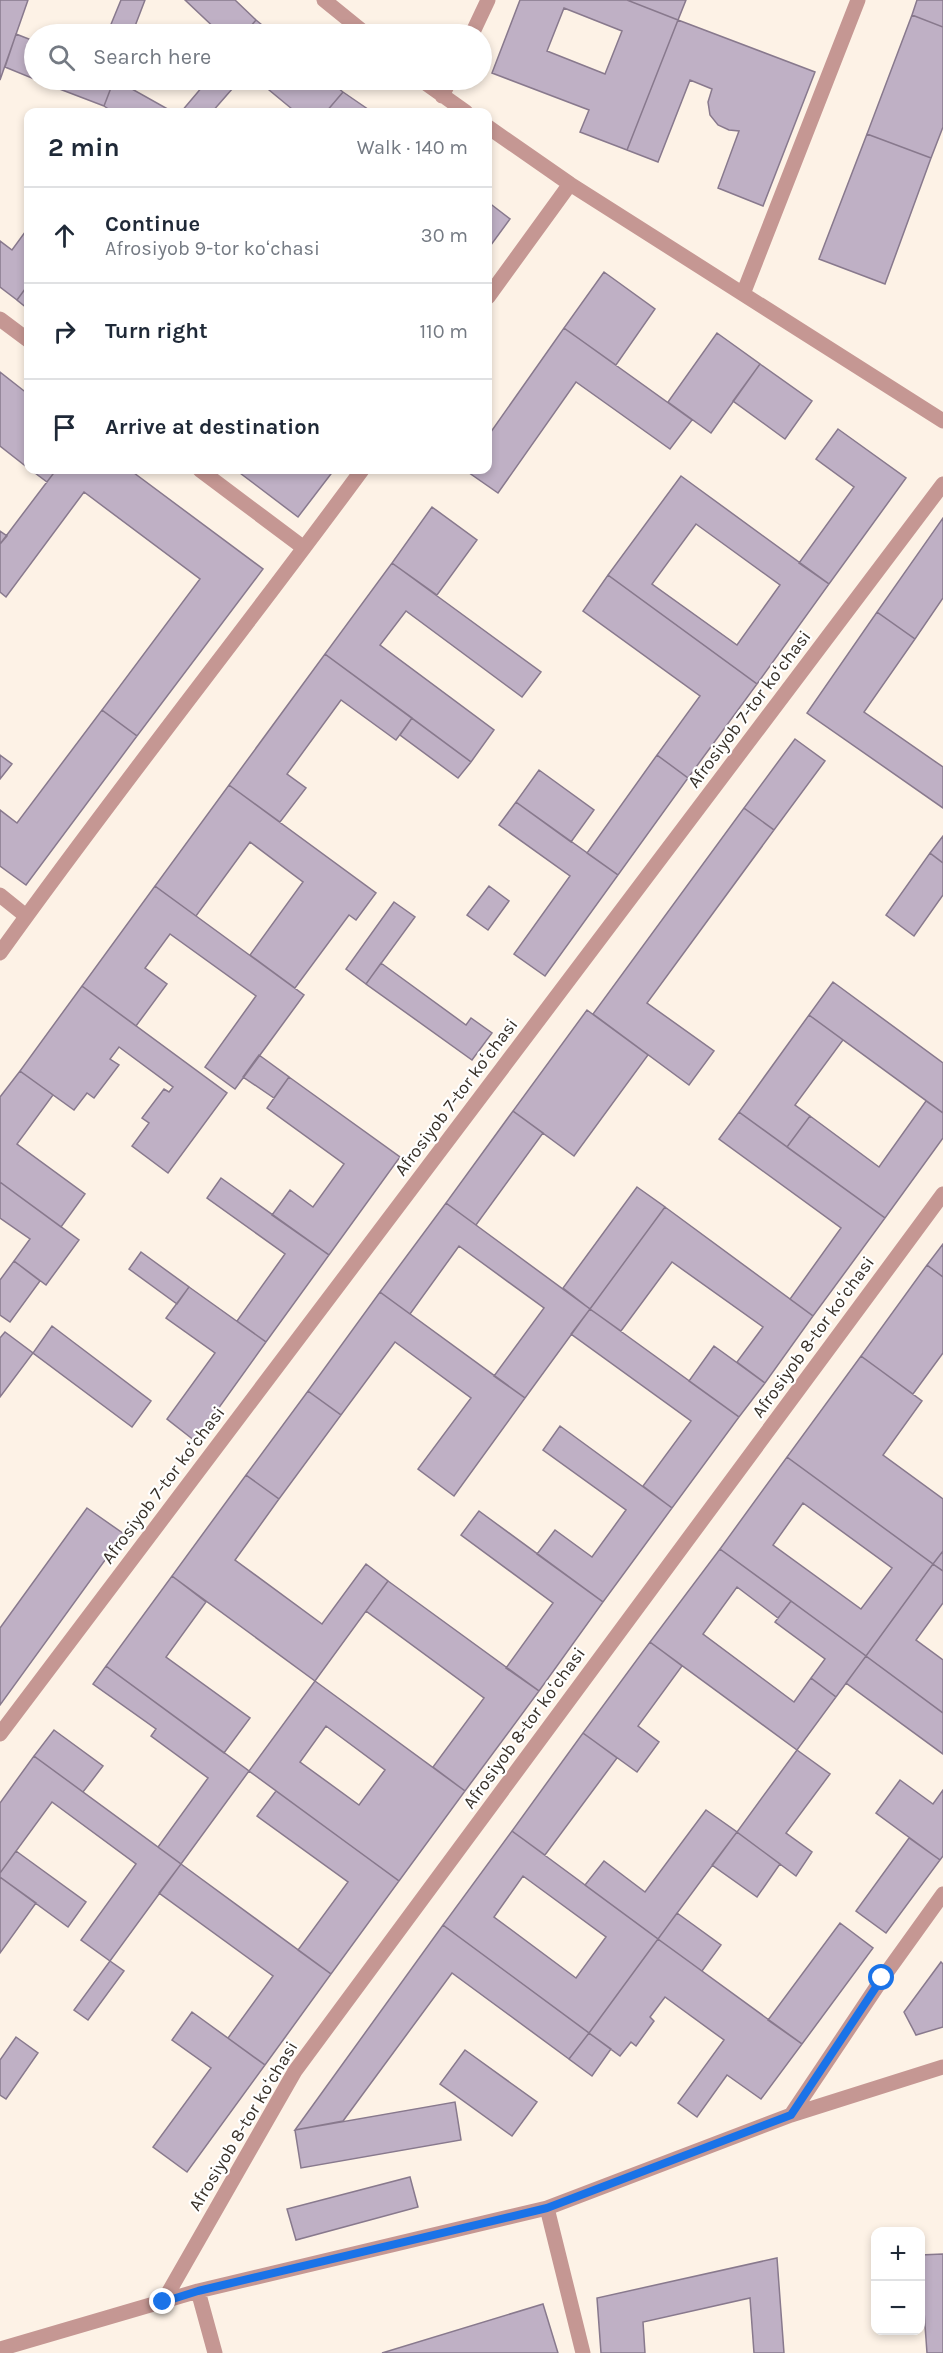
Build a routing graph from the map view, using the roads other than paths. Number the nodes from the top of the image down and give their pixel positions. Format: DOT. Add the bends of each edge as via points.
graph roads {
  1 [pos="324,0"];
  2 [pos="488,0"];
  3 [pos="858,0"];
  4 [pos="354,24"];
  5 [pos="477,24"];
  6 [pos="434,90"];
  7 [pos="445,90"];
  8 [pos="442,96"];
  9 [pos="460,108"];
  10 [pos="492,131"];
  11 [pos="570,184"];
  12 [pos="492,291"];
  13 [pos="743,294"];
  14 [pos="0,319"];
  15 [pos="24,337"];
  16 [pos="943,421"];
  17 [pos="205,474"];
  18 [pos="359,474"];
  19 [pos="943,484"];
  20 [pos="304,548"];
  21 [pos="0,895"];
  22 [pos="26,916"];
  23 [pos="0,953"];
  24 [pos="943,1194"];
  25 [pos="0,1734"];
  26 [pos="943,1894"];
  27 [pos="943,2067"];
  28 [pos="791,2115"];
  29 [pos="547,2208"];
  30 [pos="198,2291"];
  31 [pos="163,2302"];
  32 [pos="0,2349"];
  33 [pos="215,2353"];
  34 [pos="583,2353"];
  1 -- 4 [label="street"];
  2 -- 5 [label="street"];
  3 -- 13 [label="street"];
  6 -- 8 [label="street"];
  7 -- 8 [label="street"];
  8 -- 9 [label="street"];
  10 -- 11 [label="street"];
  11 -- 12 [label="street"];
  11 -- 13 [label="street"];
  13 -- 16 [label="street"];
  14 -- 15 [label="street"];
  17 -- 20 [label="street"];
  18 -- 20 [label="street"];
  19 -- 25 [label="street, Afrosiyob 7-tor koʻchasi"];
  20 -- 22 [label="street"];
  21 -- 22 [label="street"];
  22 -- 23 [label="street"];
  24 -- 31 [label="street, Afrosiyob 8-tor koʻchasi" via="295,2071"];
  26 -- 28 [label="street"];
  27 -- 28 [label="street"];
  28 -- 29 [label="street"];
  29 -- 30 [label="street"];
  29 -- 34 [label="street"];
  30 -- 31 [label="street"];
  30 -- 33 [label="street"];
  31 -- 32 [label="street"];
}
